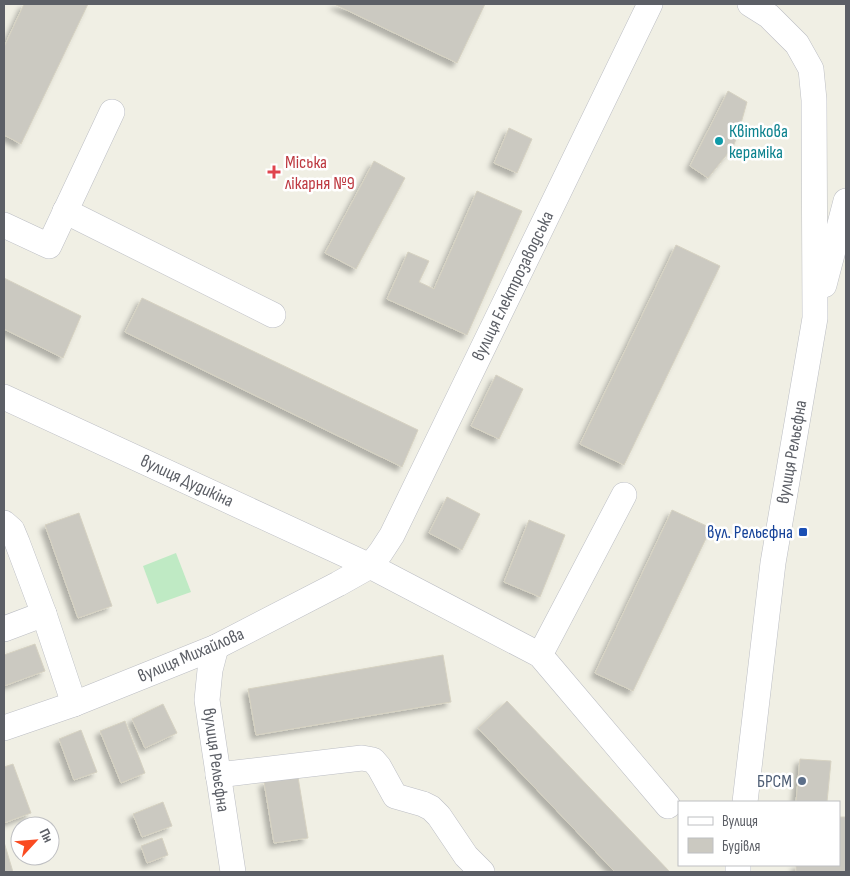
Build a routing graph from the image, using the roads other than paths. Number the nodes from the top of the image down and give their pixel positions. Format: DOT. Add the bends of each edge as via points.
graph roads {
  1 [pos="650,4"];
  2 [pos="750,4"];
  3 [pos="112,112"];
  4 [pos="846,201"];
  5 [pos="65,211"];
  6 [pos="4,225"];
  7 [pos="273,315"];
  8 [pos="816,318"];
  9 [pos="4,397"];
  10 [pos="624,496"];
  11 [pos="4,523"];
  12 [pos="370,566"];
  13 [pos="44,614"];
  14 [pos="4,629"];
  15 [pos="216,647"];
  16 [pos="540,655"];
  17 [pos="74,704"];
  18 [pos="4,728"];
  19 [pos="218,775"];
  20 [pos="746,801"];
  21 [pos="668,806"];
  22 [pos="233,872"];
  23 [pos="482,872"];
  1 -- 12 [label="street, вулиця Електрозаводська" via="392,535"];
  2 -- 8 [label="street, вулиця Рельєфна" via="769,16 797,44 810,69 814,100"];
  3 -- 5 [label="street"];
  4 -- 8 [label="street"];
  5 -- 6 [label="street" via="49,246"];
  5 -- 7 [label="street"];
  8 -- 20 [label="street, вулиця Рельєфна" via="772,563"];
  9 -- 12 [label="street, вулиця Дудикіна"];
  10 -- 16 [label="street"];
  11 -- 13 [label="street" via="12,530"];
  12 -- 15 [label="street, вулиця Михайлова"];
  12 -- 16 [label="street, вулиця Дудикіна"];
  13 -- 14 [label="street"];
  13 -- 17 [label="street"];
  15 -- 17 [label="street, вулиця Михайлова"];
  15 -- 19 [label="street, вулиця Рельєфна" via="207,700"];
  16 -- 21 [label="street"];
  17 -- 18 [label="street, вулиця Михайлова"];
  19 -- 22 [label="street, вулиця Рельєфна"];
  19 -- 23 [label="street" via="362,758 373,760 395,796 431,808 466,856"];
}
